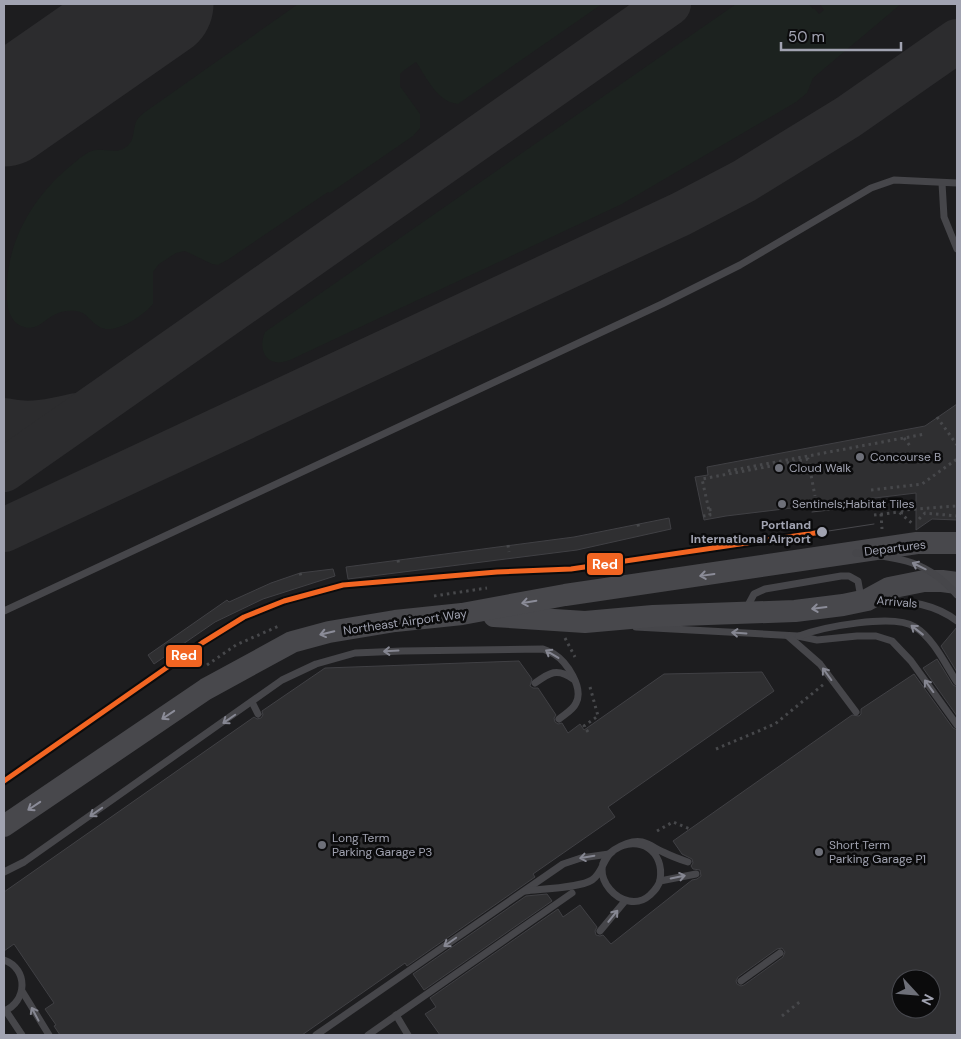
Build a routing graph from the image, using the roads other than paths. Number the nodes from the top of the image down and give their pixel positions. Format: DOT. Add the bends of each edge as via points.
graph roads {
  1 [pos="957,183"];
  2 [pos="942,184"];
  3 [pos="957,249"];
  4 [pos="957,543"];
  5 [pos="856,553"];
  6 [pos="957,583"];
  7 [pos="957,595"];
  8 [pos="865,600"];
  9 [pos="4,611"];
  10 [pos="462,614"];
  11 [pos="957,621"];
  12 [pos="585,622"];
  13 [pos="788,636"];
  14 [pos="798,636"];
  15 [pos="957,682"];
  16 [pos="535,683"];
  17 [pos="252,702"];
  18 [pos="856,712"];
  19 [pos="258,714"];
  20 [pos="957,725"];
  21 [pos="4,826"];
  22 [pos="688,862"];
  23 [pos="601,870"];
  24 [pos="4,872"];
  25 [pos="696,874"];
  26 [pos="660,881"];
  27 [pos="525,890"];
  28 [pos="572,893"];
  29 [pos="625,900"];
  30 [pos="600,931"];
  31 [pos="780,953"];
  32 [pos="4,960"];
  33 [pos="740,981"];
  34 [pos="22,991"];
  35 [pos="5,1011"];
  36 [pos="396,1015"];
  37 [pos="407,1032"];
  38 [pos="22,1035"];
  39 [pos="49,1035"];
  40 [pos="316,1035"];
  41 [pos="368,1035"];
  42 [pos="415,1035"];
  1 -- 2 [label="lane"];
  2 -- 3 [label="lane" via="944,217"];
  2 -- 9 [label="lane" via="894,180 871,188 740,265 662,304"];
  4 -- 5 [label="main road, Departures, bridge" via="918,543"];
  7 -- 5 [label="lane, Departures, one-way, bridge" via="946,583 918,565 901,558"];
  5 -- 10 [label="main road, Northeast Airport Way, one-way" via="565,595"];
  6 -- 8 [label="main road, Arrivals" via="924,581 889,588"];
  8 -- 11 [label="lane, Arrivals" via="911,601"];
  8 -- 12 [label="main road, one-way" via="795,611"];
  10 -- 12 [label="main road"];
  10 -- 21 [label="main road, Northeast Airport Way, one-way" via="329,632 292,642 206,689"];
  13 -- 12 [label="lane, one-way"];
  13 -- 14 [label="lane"];
  18 -- 13 [label="lane, one-way" via="820,664"];
  15 -- 14 [label="lane, one-way" via="927,638 907,623 883,621 818,629"];
  20 -- 14 [label="lane, one-way" via="911,661 892,641 876,636 817,640"];
  16 -- 17 [label="lane, one-way" via="549,673 567,675 574,681 577,698 570,710 559,718 575,706 578,699 576,680 563,662 543,649 355,653 316,664 282,680"];
  17 -- 19 [label="lane"];
  17 -- 24 [label="lane, one-way" via="24,862"];
  22 -- 29 [label="lane, bridge" via="641,842 632,841 614,850 607,856 602,874 612,891"];
  23 -- 26 [label="lane, bridge" via="608,855 632,843 642,845 658,857"];
  23 -- 27 [label="lane, bridge" via="593,880 582,884"];
  23 -- 27 [label="lane, one-way, bridge" via="615,895 637,901 647,898 658,888 661,865 651,849 634,843 609,854 563,864"];
  26 -- 25 [label="lane, one-way, bridge"];
  26 -- 29 [label="lane, bridge" via="648,897 638,901"];
  27 -- 40 [label="lane, one-way"];
  28 -- 36 [label="lane"];
  30 -- 29 [label="lane, one-way"];
  31 -- 33 [label="lane"];
  32 -- 34 [label="lane" via="20,974"];
  34 -- 35 [label="lane" via="16,1003"];
  39 -- 34 [label="lane, one-way"];
  35 -- 38 [label="lane"];
  36 -- 37 [label="lane"];
  36 -- 41 [label="lane"];
  37 -- 42 [label="lane"];
}
